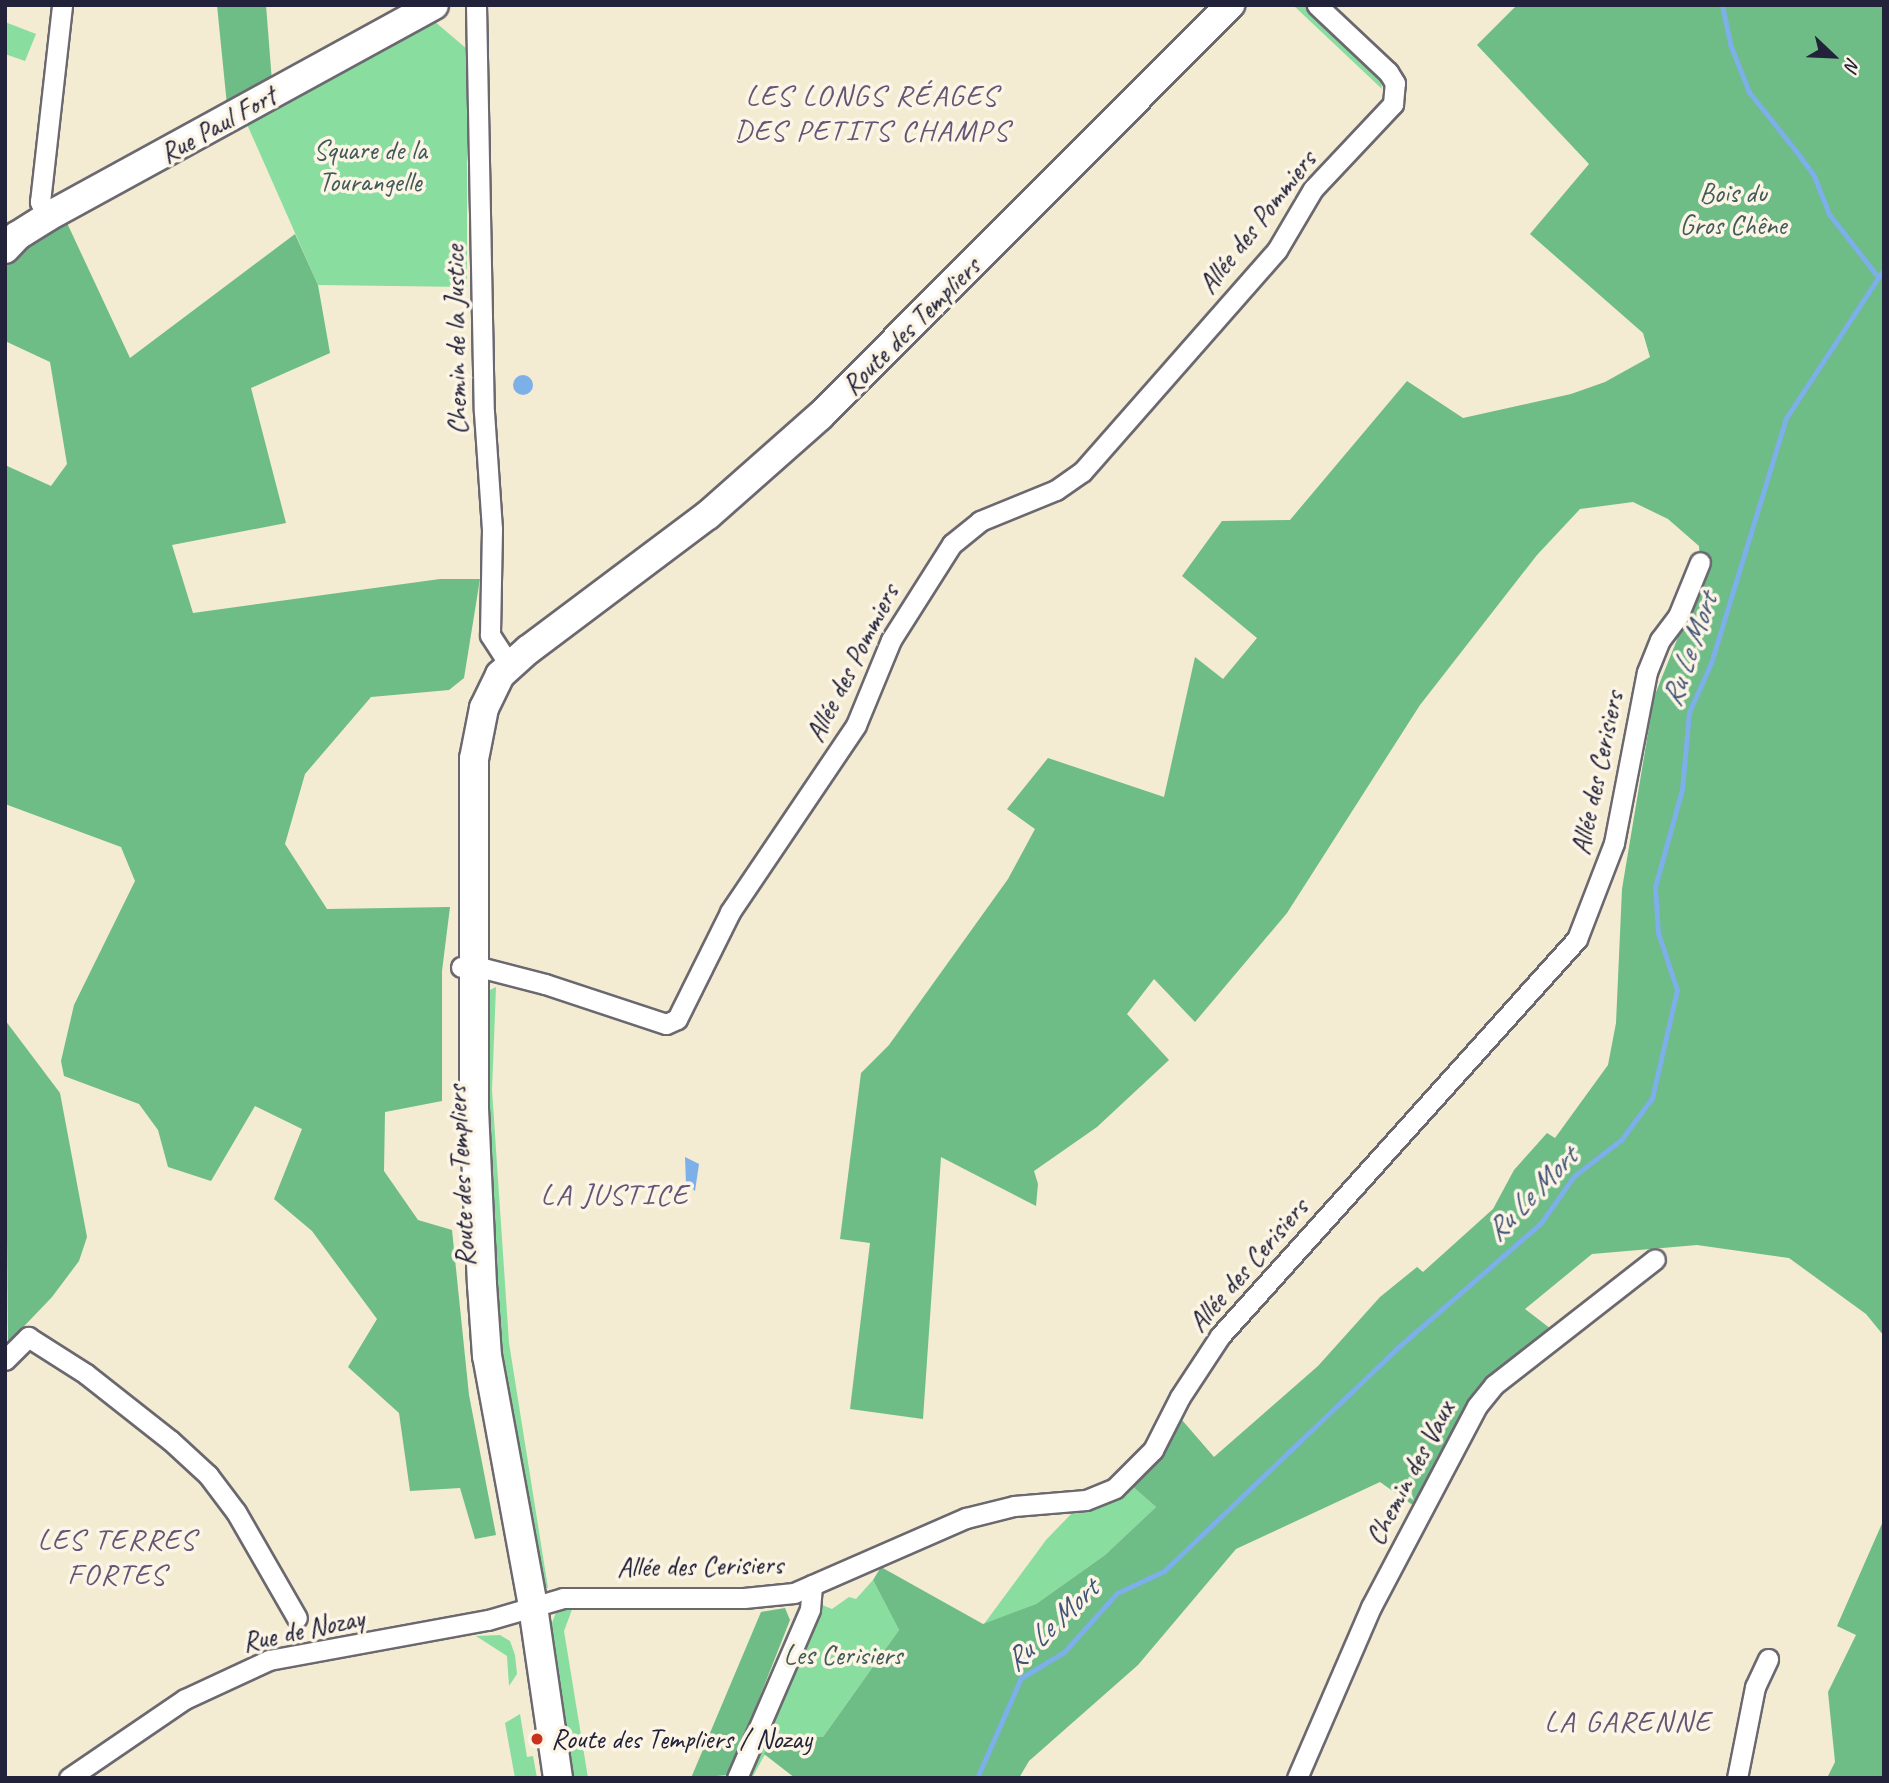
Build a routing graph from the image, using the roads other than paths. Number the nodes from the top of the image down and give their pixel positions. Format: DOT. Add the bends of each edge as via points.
graph roads {
  1 [pos="62,5"];
  2 [pos="434,5"];
  3 [pos="476,5"];
  4 [pos="1230,5"];
  5 [pos="1317,5"];
  6 [pos="47,217"];
  7 [pos="5,249"];
  8 [pos="1700,562"];
  9 [pos="505,661"];
  10 [pos="469,967"];
  11 [pos="1655,1259"];
  12 [pos="5,1360"];
  13 [pos="812,1585"];
  14 [pos="525,1609"];
  15 [pos="297,1618"];
  16 [pos="1768,1659"];
  17 [pos="69,1778"];
  18 [pos="543,1778"];
  19 [pos="558,1778"];
  20 [pos="737,1778"];
  21 [pos="1297,1778"];
  22 [pos="1737,1778"];
  1 -- 6 [label="street" via="40,202"];
  2 -- 6 [label="main road, Rue Paul Fort"];
  3 -- 9 [label="street, Chemin de la Justice" via="484,412 492,529 490,635"];
  4 -- 9 [label="main road, Route des Templiers" via="820,416 708,515 567,619 552,621"];
  5 -- 10 [label="street, Allée des Pommiers" via="1388,72 1395,83 1393,104 1313,189 1277,250 1082,472 1055,490 980,521 953,544 891,640 851,734 730,912 677,1019 666,1024 545,984"];
  6 -- 7 [label="main road, Rue Paul Fort"];
  8 -- 13 [label="street, Allée des Cerisiers" via="1647,673 1617,831 1588,921 1577,939 1220,1336 1180,1397 1153,1450 1115,1488 1086,1500 1014,1506 965,1518"];
  9 -- 10 [label="main road, Route des Templiers" via="478,687 467,724"];
  10 -- 14 [label="main road, Route des Templiers" via="488,1356"];
  11 -- 21 [label="street, Chemin des Vaux" via="1494,1385 1477,1406 1371,1607"];
  12 -- 15 [label="street" via="28,1337 86,1374 208,1475 252,1538"];
  13 -- 14 [label="street, Allée des Cerisiers" via="794,1593 744,1598 564,1598"];
  13 -- 20 [label="street" via="810,1609"];
  14 -- 17 [label="street, Rue de Nozay" via="433,1631 269,1660 185,1699"];
  14 -- 18 [label="main road, Route des Templiers"];
  14 -- 19 [label="main road, Route des Templiers"];
  16 -- 22 [label="street" via="1751,1700"];
}
